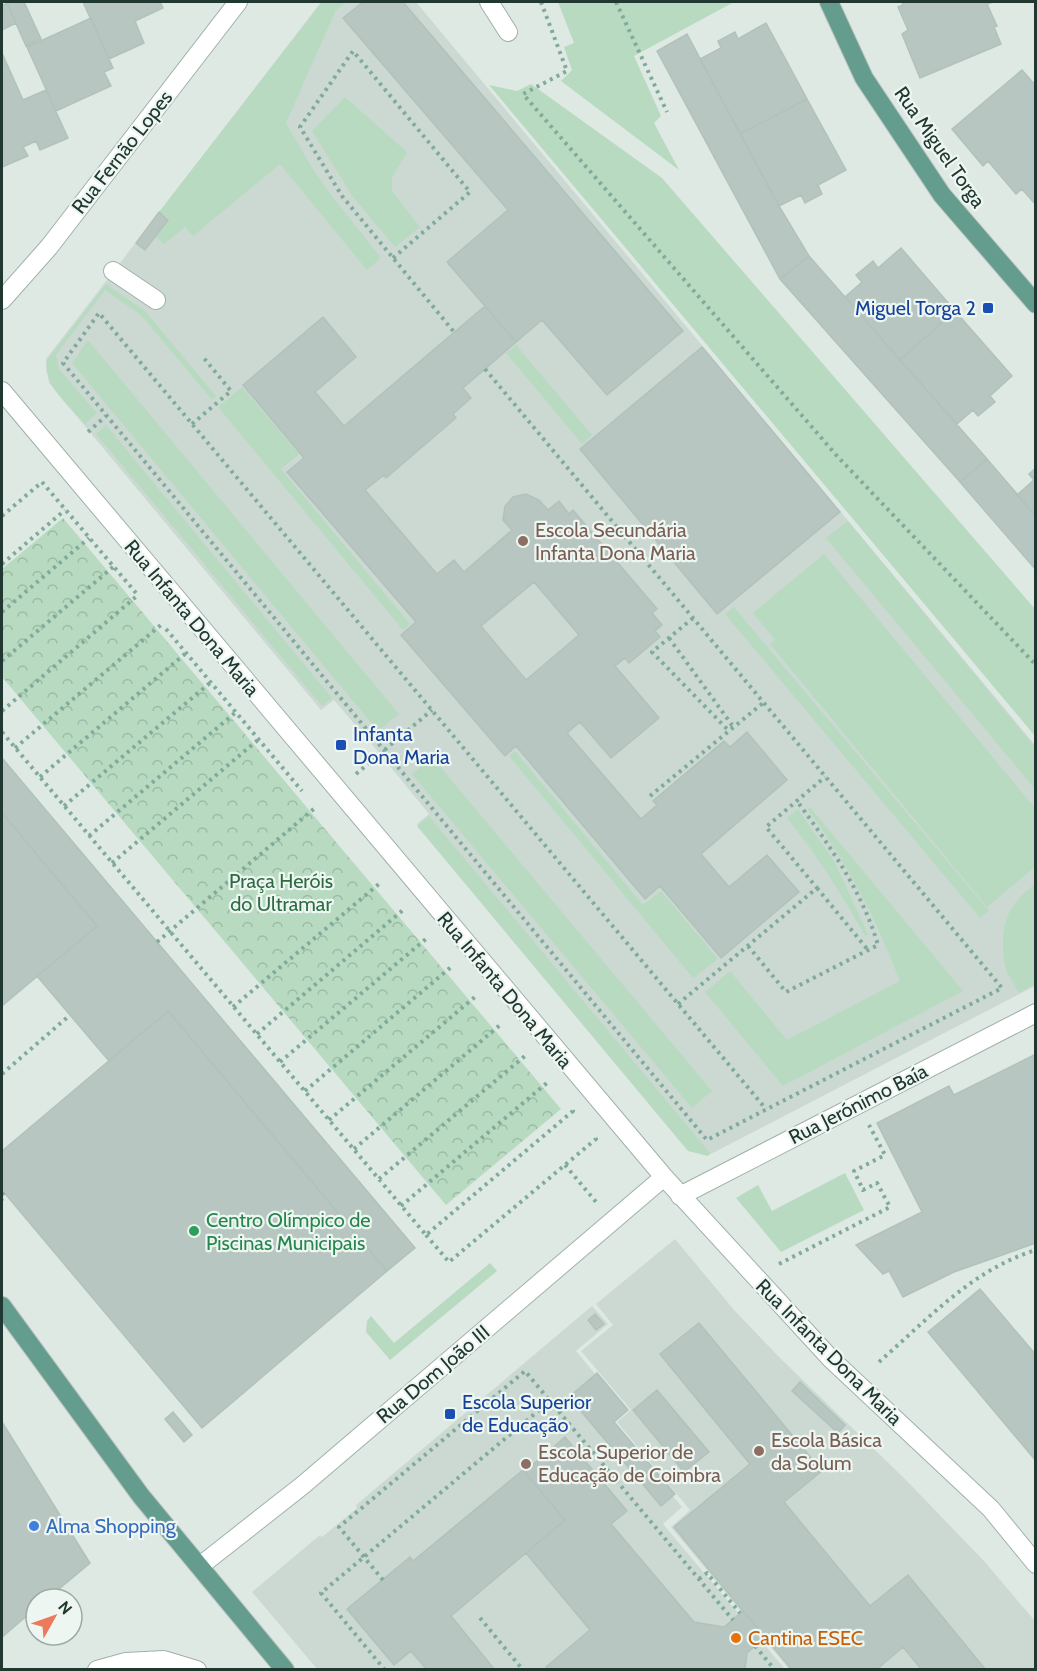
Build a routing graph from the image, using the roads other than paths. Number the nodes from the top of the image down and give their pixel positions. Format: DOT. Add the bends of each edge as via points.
graph roads {
  1 [pos="238,2"];
  2 [pos="489,2"];
  3 [pos="829,2"];
  4 [pos="508,32"];
  5 [pos="113,271"];
  6 [pos="2,300"];
  7 [pos="156,300"];
  8 [pos="1035,304"];
  9 [pos="2,392"];
  10 [pos="1035,1013"];
  11 [pos="664,1178"];
  12 [pos="681,1196"];
  13 [pos="2,1306"];
  14 [pos="1035,1564"];
  15 [pos="200,1566"];
  16 [pos="97,1670"];
  17 [pos="198,1670"];
  18 [pos="285,1670"];
  1 -- 6 [label="street, Rua Fernão Lopes" via="49,247"];
  2 -- 4 [label="street"];
  3 -- 8 [label="main road, Rua Miguel Torga" via="864,78 942,195"];
  5 -- 7 [label="street"];
  9 -- 11 [label="street, Rua Infanta Dona Maria"];
  10 -- 12 [label="street, Rua Jerónimo Baía"];
  11 -- 12 [label="street, Rua Infanta Dona Maria"];
  11 -- 15 [label="street, Rua Dom João III" via="303,1485"];
  12 -- 14 [label="street, Rua Infanta Dona Maria" via="831,1359 991,1509"];
  13 -- 15 [label="main road" via="141,1496"];
  15 -- 18 [label="main road"];
  16 -- 17 [label="street" via="126,1662 164,1660"];
}
